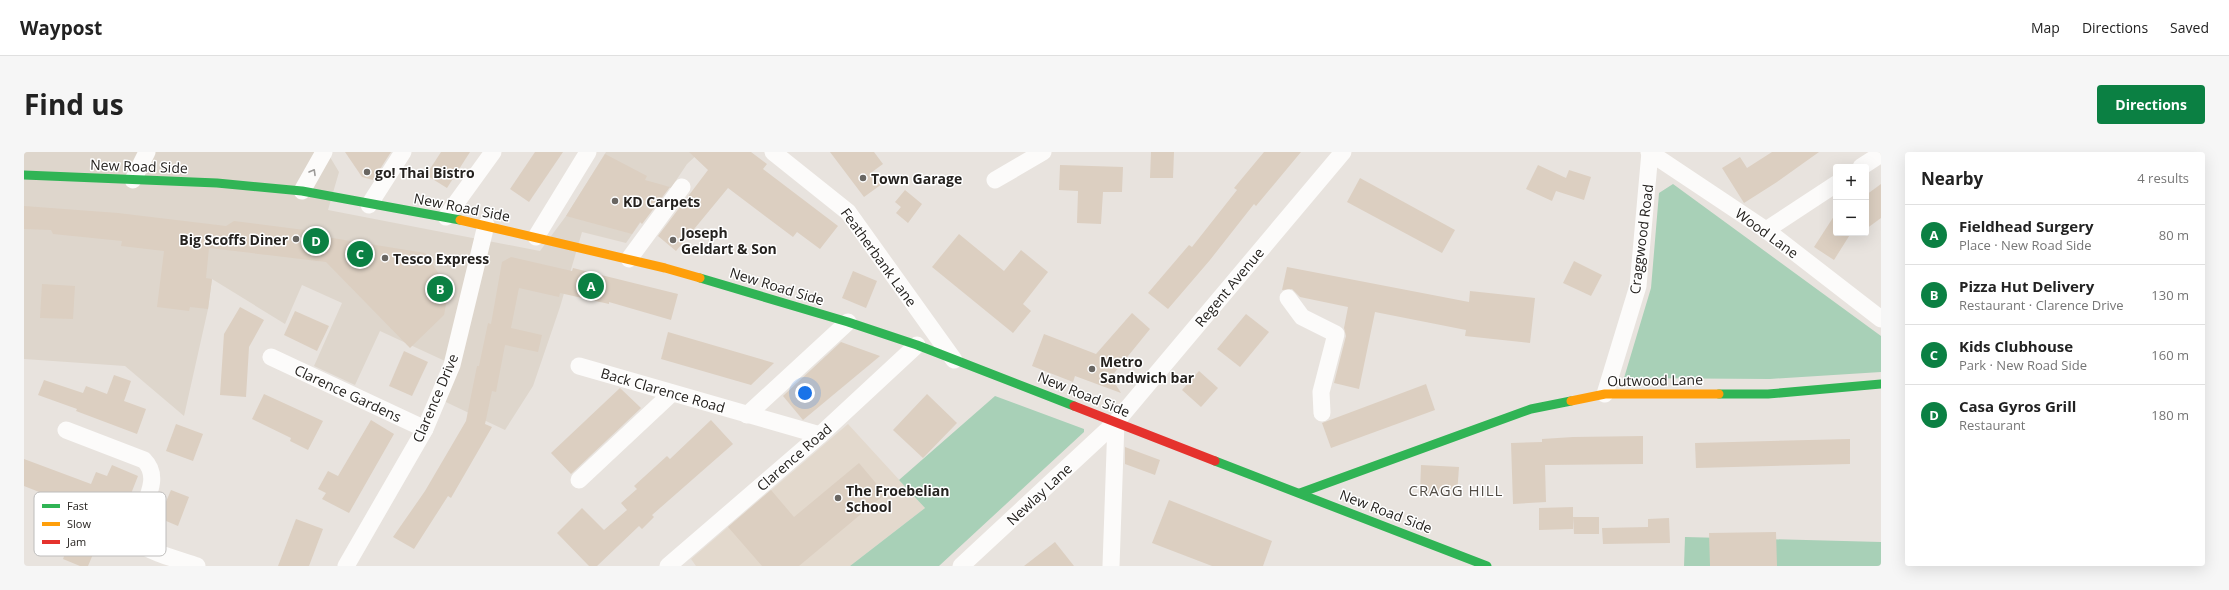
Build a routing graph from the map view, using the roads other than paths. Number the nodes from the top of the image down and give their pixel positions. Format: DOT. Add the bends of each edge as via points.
graph roads {
  1 [pos="147,152"];
  2 [pos="324,152"];
  3 [pos="403,152"];
  4 [pos="493,152"];
  5 [pos="588,152"];
  6 [pos="773,152"];
  7 [pos="1043,152"];
  8 [pos="1343,152"];
  9 [pos="1650,152"];
  10 [pos="1881,154"];
  11 [pos="1866,164"];
  12 [pos="24,174"];
  13 [pos="133,180"];
  14 [pos="995,180"];
  15 [pos="1833,186"];
  16 [pos="682,187"];
  17 [pos="302,191"];
  18 [pos="370,205"];
  19 [pos="446,217"];
  20 [pos="486,225"];
  21 [pos="1766,230"];
  22 [pos="536,237"];
  23 [pos="629,259"];
  24 [pos="1288,298"];
  25 [pos="1881,318"];
  26 [pos="848,322"];
  27 [pos="916,345"];
  28 [pos="271,357"];
  29 [pos="954,360"];
  30 [pos="578,366"];
  31 [pos="1881,384"];
  32 [pos="672,393"];
  33 [pos="1605,394"];
  34 [pos="1322,413"];
  35 [pos="747,415"];
  36 [pos="1116,422"];
  37 [pos="425,428"];
  38 [pos="66,430"];
  39 [pos="820,435"];
  40 [pos="579,480"];
  41 [pos="149,492"];
  42 [pos="1300,493"];
  43 [pos="166,554"];
  44 [pos="348,561"];
  45 [pos="197,566"];
  46 [pos="668,566"];
  47 [pos="961,566"];
  48 [pos="1111,566"];
  49 [pos="1487,566"];
  1 -- 13 [label="street"];
  17 -- 2 [label="street, one-way"];
  3 -- 18 [label="street"];
  4 -- 19 [label="street"];
  5 -- 22 [label="street"];
  6 -- 29 [label="street, Featherbank Lane" via="848,212"];
  7 -- 14 [label="street"];
  8 -- 36 [label="street, Regent Avenue"];
  9 -- 21 [label="street, Wood Lane"];
  9 -- 33 [label="street, Craggwood Road" via="1638,286"];
  10 -- 11 [label="street"];
  12 -- 13 [label="main road, New Road Side"];
  13 -- 17 [label="main road, New Road Side" via="217,183"];
  15 -- 21 [label="street"];
  16 -- 23 [label="street"];
  17 -- 18 [label="main road, New Road Side"];
  18 -- 19 [label="main road, New Road Side"];
  19 -- 20 [label="main road, New Road Side"];
  20 -- 22 [label="main road, New Road Side"];
  20 -- 37 [label="street, Clarence Drive" via="452,365"];
  21 -- 25 [label="street, Wood Lane"];
  22 -- 23 [label="main road, New Road Side"];
  23 -- 26 [label="main road, New Road Side"];
  24 -- 34 [label="street" via="1302,317 1336,334 1321,392"];
  26 -- 27 [label="main road, New Road Side"];
  26 -- 35 [label="street"];
  27 -- 29 [label="main road, New Road Side"];
  27 -- 39 [label="street, Clarence Road"];
  28 -- 37 [label="street, Clarence Gardens"];
  29 -- 36 [label="main road, New Road Side"];
  30 -- 32 [label="street, Back Clarence Road"];
  31 -- 33 [label="main road, Outwood Lane" via="1768,394"];
  32 -- 35 [label="street, Back Clarence Road"];
  32 -- 40 [label="street"];
  33 -- 42 [label="main road, Outwood Lane" via="1531,409"];
  35 -- 39 [label="street, Back Clarence Road"];
  36 -- 42 [label="main road, New Road Side"];
  36 -- 47 [label="street, Newlay Lane"];
  36 -- 48 [label="street"];
  37 -- 44 [label="street, Clarence Drive"];
  38 -- 41 [label="street" via="144,460 151,467 153,477"];
  39 -- 46 [label="street, Clarence Road"];
  42 -- 49 [label="main road, New Road Side"];
  43 -- 45 [label="street"];
}
